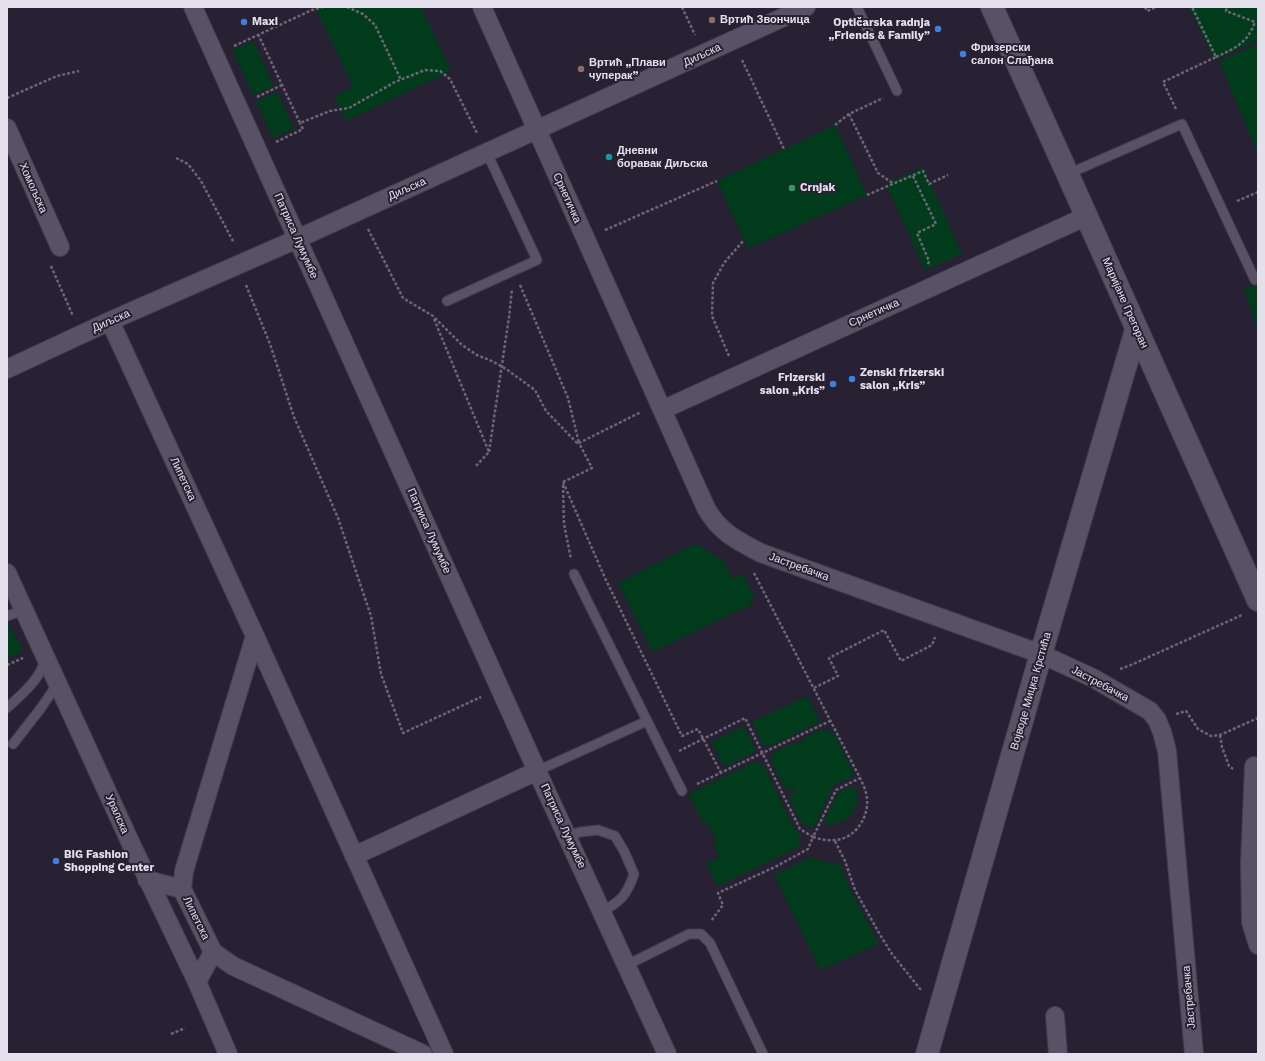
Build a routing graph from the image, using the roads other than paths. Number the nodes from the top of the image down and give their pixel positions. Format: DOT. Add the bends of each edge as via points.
graph roads {
  1 [pos="193,7"];
  2 [pos="482,7"];
  3 [pos="806,7"];
  4 [pos="857,7"];
  5 [pos="992,7"];
  6 [pos="897,91"];
  7 [pos="7,128"];
  8 [pos="537,130"];
  9 [pos="487,153"];
  10 [pos="1068,174"];
  11 [pos="1087,216"];
  12 [pos="297,239"];
  13 [pos="60,248"];
  14 [pos="1255,280"];
  15 [pos="447,301"];
  16 [pos="110,321"];
  17 [pos="1136,330"];
  18 [pos="7,369"];
  19 [pos="655,410"];
  20 [pos="726,532"];
  21 [pos="7,573"];
  22 [pos="574,574"];
  23 [pos="1252,607"];
  24 [pos="24,610"];
  25 [pos="7,616"];
  26 [pos="255,636"];
  27 [pos="1041,654"];
  28 [pos="46,656"];
  29 [pos="58,683"];
  30 [pos="7,708"];
  31 [pos="647,721"];
  32 [pos="13,744"];
  33 [pos="1254,766"];
  34 [pos="537,771"];
  35 [pos="682,791"];
  36 [pos="1255,814"];
  37 [pos="568,836"];
  38 [pos="354,856"];
  39 [pos="147,880"];
  40 [pos="182,889"];
  41 [pos="602,912"];
  42 [pos="1258,944"];
  43 [pos="213,952"];
  44 [pos="627,965"];
  45 [pos="197,982"];
  46 [pos="1055,1016"];
  47 [pos="228,1054"];
  48 [pos="423,1054"];
  49 [pos="444,1054"];
  50 [pos="667,1054"];
  51 [pos="763,1054"];
  52 [pos="927,1054"];
  53 [pos="1058,1054"];
  54 [pos="1194,1054"];
  1 -- 12 [label="street, Патриса Лумумбе"];
  2 -- 8 [label="street, Срнетичка"];
  3 -- 8 [label="street, Диљска"];
  4 -- 6 [label="lane"];
  5 -- 10 [label="street, Маријане Грегоран"];
  7 -- 13 [label="street, Хомољска"];
  8 -- 9 [label="street, Диљска"];
  8 -- 19 [label="street, Срнетичка"];
  9 -- 12 [label="street, Диљска"];
  9 -- 15 [label="lane" via="537,260"];
  10 -- 11 [label="street, Маријане Грегоран"];
  10 -- 14 [label="lane" via="1182,124"];
  11 -- 17 [label="street, Маријане Грегоран"];
  11 -- 19 [label="street, Срнетичка" via="736,376"];
  12 -- 16 [label="street, Диљска"];
  12 -- 34 [label="street, Патриса Лумумбе"];
  16 -- 18 [label="street, Диљска"];
  16 -- 26 [label="street, Липетска"];
  17 -- 23 [label="street, Маријане Грегоран"];
  17 -- 27 [label="street, Војводе Мицка Крстића"];
  19 -- 20 [label="street, Срнетичка" via="706,508 716,524"];
  20 -- 27 [label="street, Јастребачка" via="761,553"];
  21 -- 24 [label="street, Уралска"];
  22 -- 31 [label="lane"];
  24 -- 25 [label="lane"];
  24 -- 28 [label="street, Уралска"];
  26 -- 38 [label="street, Липетска"];
  26 -- 40 [label="street, Липетска" via="184,871"];
  27 -- 52 [label="street, Војводе Мицка Крстића"];
  27 -- 54 [label="street, Јастребачка" via="1093,678 1150,711 1162,732 1167,751"];
  28 -- 29 [label="street, Уралска"];
  28 -- 30 [label="lane" via="38,675"];
  29 -- 32 [label="lane"];
  29 -- 39 [label="street, Уралска"];
  31 -- 34 [label="lane"];
  31 -- 35 [label="lane"];
  33 -- 36 [label="street"];
  34 -- 37 [label="street, Патриса Лумумбе"];
  34 -- 38 [label="street"];
  36 -- 42 [label="street" via="1250,863 1251,922"];
  37 -- 41 [label="street, Патриса Лумумбе"];
  37 -- 41 [label="lane" via="598,830 615,836 624,851 634,874 629,888 618,903"];
  38 -- 49 [label="street, Липетска"];
  39 -- 40 [label="street"];
  39 -- 45 [label="street, Уралска"];
  40 -- 43 [label="street, Липетска"];
  41 -- 44 [label="street, Патриса Лумумбе"];
  43 -- 45 [label="street"];
  43 -- 48 [label="street, Липетска" via="233,966"];
  44 -- 50 [label="street, Патриса Лумумбе"];
  44 -- 51 [label="lane" via="689,934 701,934 710,944"];
  45 -- 47 [label="street, Уралска"];
  46 -- 53 [label="street"];
}
